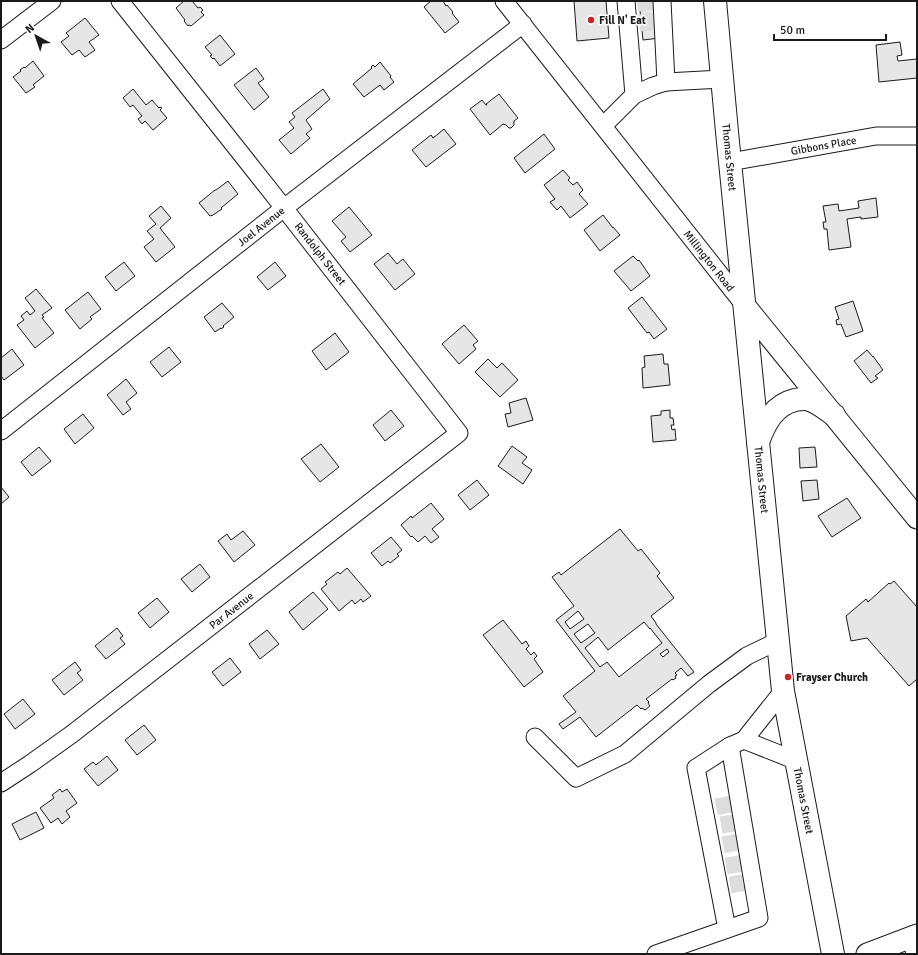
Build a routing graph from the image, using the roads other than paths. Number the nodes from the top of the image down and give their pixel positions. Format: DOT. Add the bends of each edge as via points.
graph roads {
  1 [pos="52,1"];
  2 [pos="120,1"];
  3 [pos="504,1"];
  4 [pos="662,1"];
  5 [pos="715,1"];
  6 [pos="630,3"];
  7 [pos="646,22"];
  8 [pos="523,24"];
  9 [pos="1,40"];
  10 [pos="722,79"];
  11 [pos="666,82"];
  12 [pos="634,95"];
  13 [pos="603,126"];
  14 [pos="917,136"];
  15 [pos="730,162"];
  16 [pos="284,208"];
  17 [pos="745,306"];
  18 [pos="834,415"];
  19 [pos="1,431"];
  20 [pos="459,433"];
  21 [pos="758,442"];
  22 [pos="917,518"];
  23 [pos="778,641"];
  24 [pos="783,691"];
  25 [pos="535,737"];
  26 [pos="737,743"];
  27 [pos="797,761"];
  28 [pos="1,783"];
  29 [pos="723,806"];
  30 [pos="726,824"];
  31 [pos="730,843"];
  32 [pos="727,929"];
  33 [pos="914,942"];
  34 [pos="656,954"];
  35 [pos="834,954"];
  36 [pos="867,954"];
  1 -- 9 [label="street"];
  2 -- 16 [label="street, Randolph Street"];
  3 -- 8 [label="street, Millington Road"];
  4 -- 7 [label="street"];
  5 -- 10 [label="highway, Thomas Street"];
  6 -- 7 [label="street"];
  7 -- 11 [label="street"];
  7 -- 12 [label="street"];
  8 -- 13 [label="street, Millington Road"];
  8 -- 16 [label="street, Joel Avenue"];
  10 -- 11 [label="street"];
  10 -- 15 [label="highway, Thomas Street"];
  11 -- 12 [label="street"];
  12 -- 13 [label="street"];
  13 -- 17 [label="street, Millington Road"];
  14 -- 15 [label="street, Gibbons Place" via="876,136"];
  15 -- 17 [label="highway, Thomas Street"];
  16 -- 19 [label="street, Joel Avenue"];
  16 -- 20 [label="street, Randolph Street"];
  17 -- 18 [label="main road, Millington Road"];
  17 -- 21 [label="highway, Thomas Street"];
  18 -- 21 [label="highway" via="811,400 802,398 792,401 780,406 763,428"];
  18 -- 22 [label="main road, Millington Road"];
  20 -- 28 [label="street, Par Avenue" via="72,734"];
  21 -- 23 [label="highway, Thomas Street"];
  23 -- 24 [label="highway, Thomas Street"];
  23 -- 25 [label="street" via="747,656 709,684 625,754 576,778"];
  24 -- 26 [label="street"];
  24 -- 27 [label="highway, Thomas Street"];
  26 -- 27 [label="street"];
  26 -- 29 [label="street"];
  26 -- 29 [label="street" via="696,768"];
  27 -- 35 [label="highway, Thomas Street"];
  29 -- 30 [label="street"];
  29 -- 30 [label="street"];
  30 -- 31 [label="street"];
  30 -- 31 [label="street"];
  31 -- 32 [label="street" via="721,867"];
  31 -- 32 [label="street" via="746,862 759,918"];
  32 -- 34 [label="street"];
  33 -- 36 [label="main road"];
}
